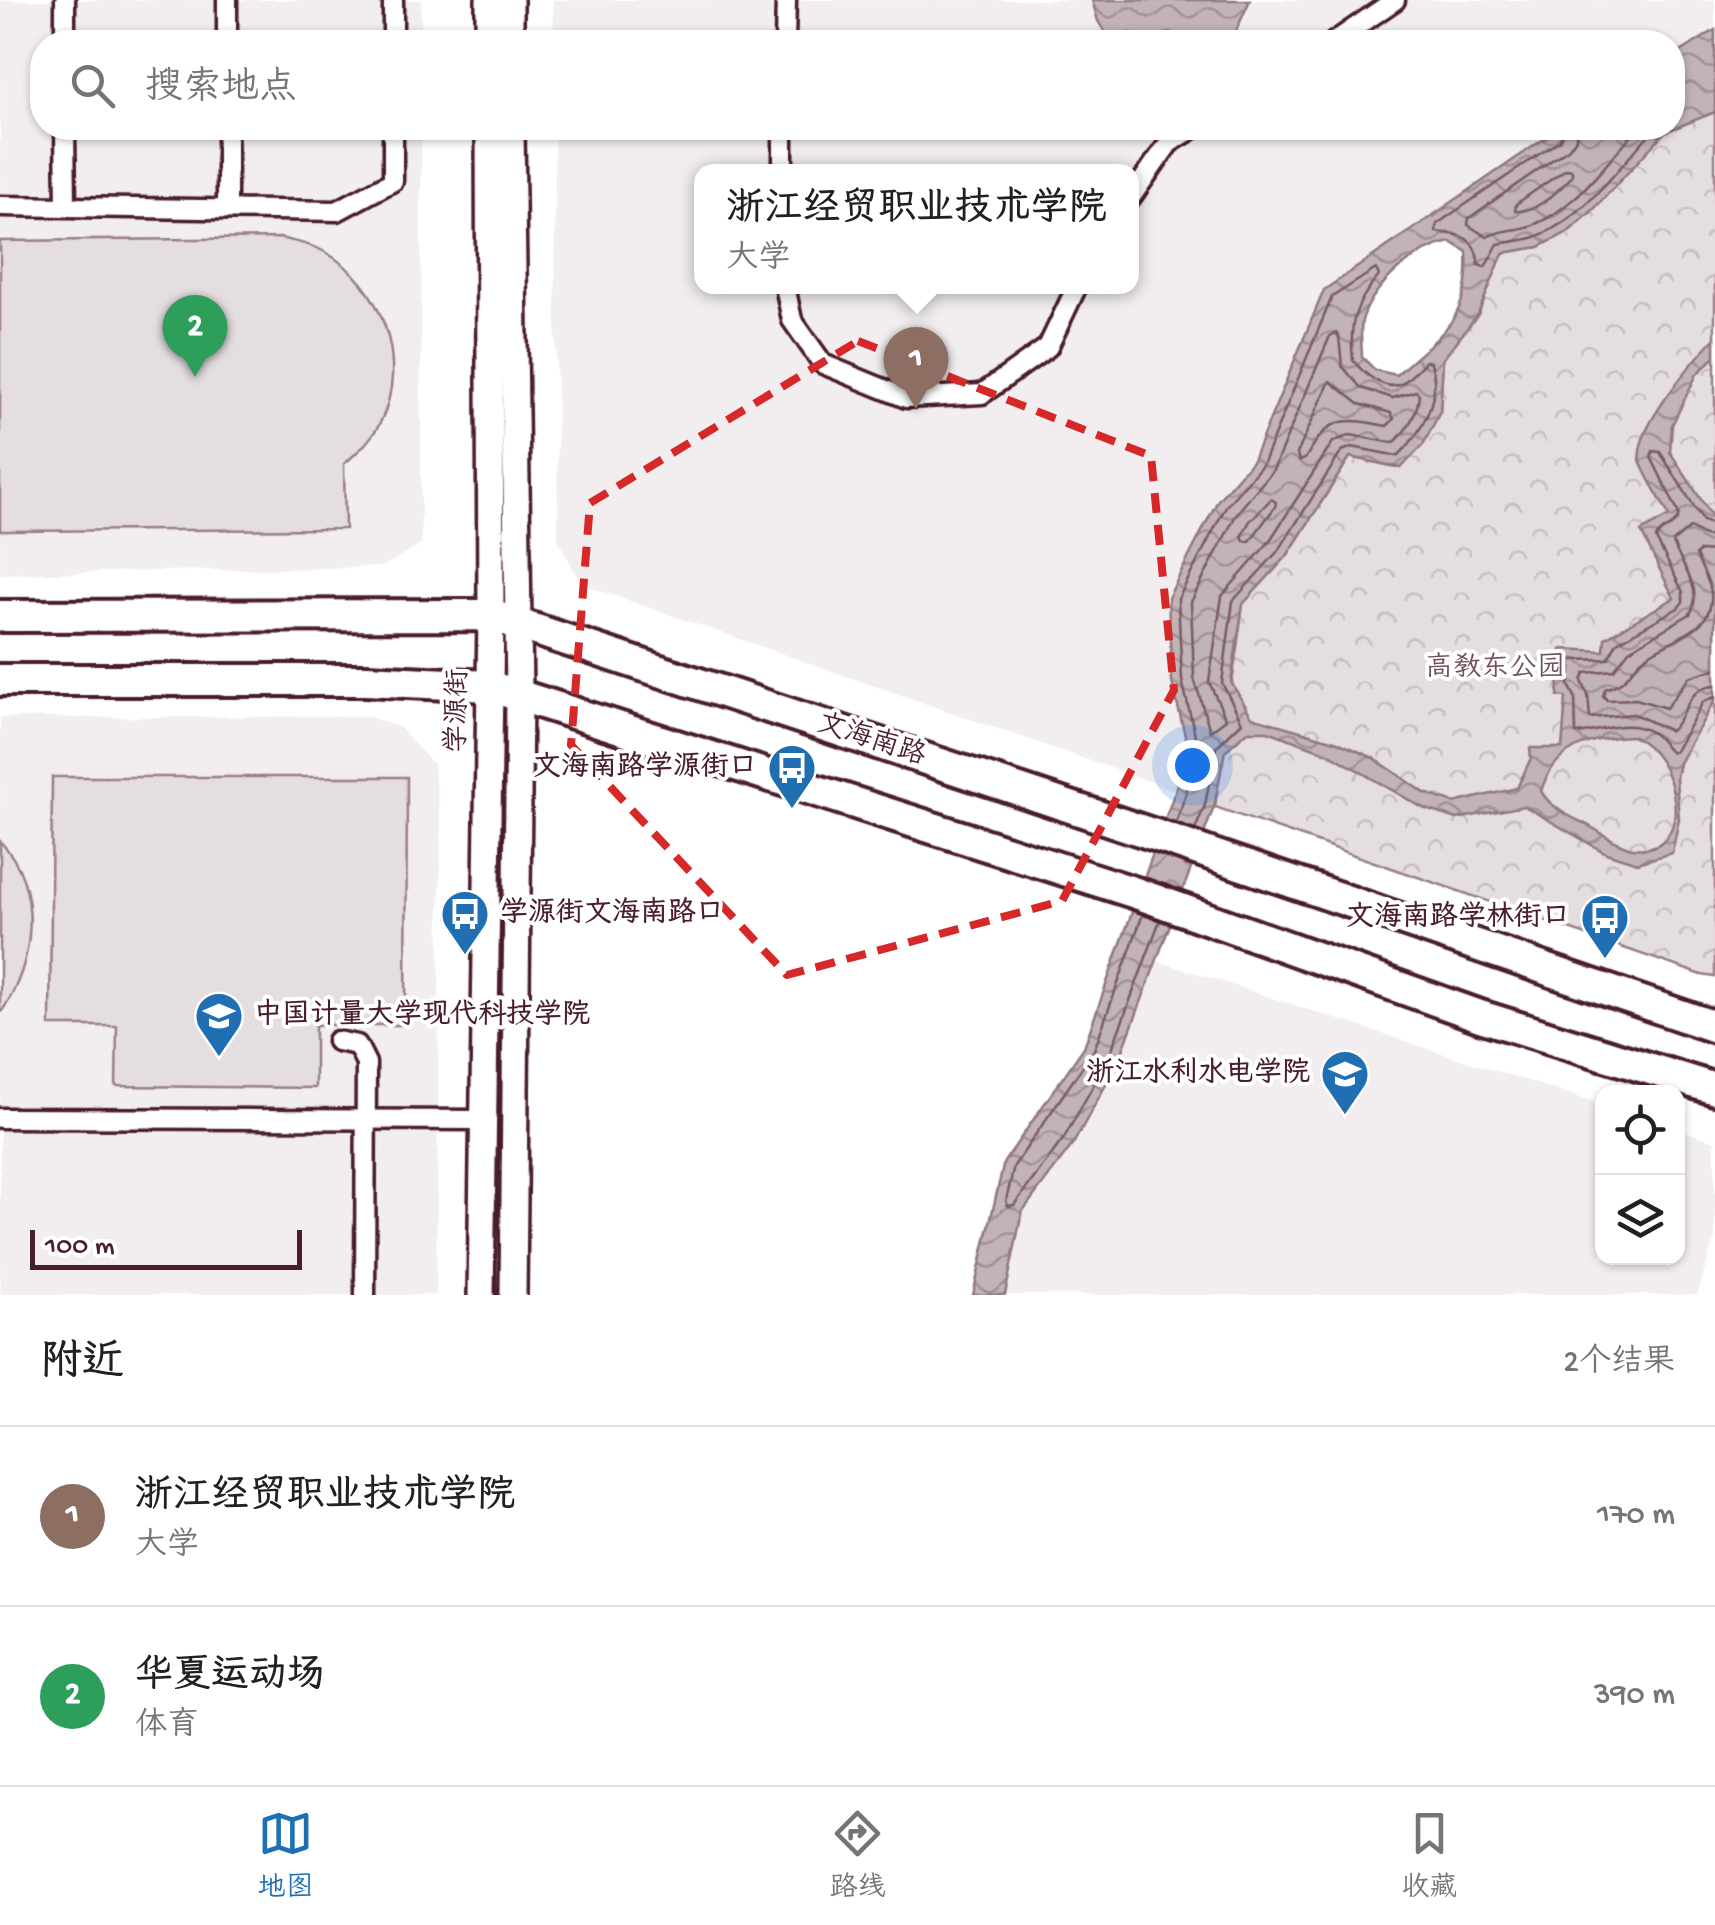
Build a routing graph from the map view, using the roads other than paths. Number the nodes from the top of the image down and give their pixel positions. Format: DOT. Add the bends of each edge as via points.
graph roads {
  1 [pos="65,0"];
  2 [pos="227,0"];
  3 [pos="392,0"];
  4 [pos="489,0"];
  5 [pos="510,0"];
  6 [pos="786,0"];
  7 [pos="1395,0"];
  8 [pos="65,30"];
  9 [pos="227,30"];
  10 [pos="393,30"];
  11 [pos="489,30"];
  12 [pos="510,30"];
  13 [pos="785,30"];
  14 [pos="1351,30"];
  15 [pos="65,140"];
  16 [pos="227,140"];
  17 [pos="393,140"];
  18 [pos="489,140"];
  19 [pos="512,140"];
  20 [pos="1173,140"];
  21 [pos="1139,185"];
  22 [pos="0,206"];
  23 [pos="66,206"];
  24 [pos="227,209"];
  25 [pos="787,294"];
  26 [pos="1074,294"];
  27 [pos="0,616"];
  28 [pos="504,620"];
  29 [pos="0,680"];
  30 [pos="489,686"];
  31 [pos="518,695"];
  32 [pos="1715,1027"];
  33 [pos="337,1041"];
  34 [pos="1715,1088"];
  35 [pos="0,1118"];
  36 [pos="366,1120"];
  37 [pos="483,1120"];
  38 [pos="364,1295"];
  39 [pos="480,1295"];
  40 [pos="512,1295"];
  1 -- 8 [label="street"];
  2 -- 9 [label="street"];
  3 -- 10 [label="street"];
  4 -- 11 [label="main road"];
  5 -- 12 [label="main road"];
  6 -- 13 [label="street"];
  7 -- 14 [label="street"];
  15 -- 23 [label="street"];
  16 -- 24 [label="street"];
  17 -- 24 [label="street" via="393,181 337,210"];
  18 -- 28 [label="main road, 学源街"];
  19 -- 28 [label="main road"];
  20 -- 21 [label="street"];
  22 -- 23 [label="street"];
  23 -- 24 [label="street"];
  25 -- 26 [label="street" via="792,320 823,364 906,398 982,394 1048,347"];
  27 -- 28 [label="main road, 文海南路"];
  28 -- 30 [label="main road, 学源街"];
  28 -- 31 [label="main road"];
  28 -- 32 [label="main road, 文海南路"];
  29 -- 30 [label="main road"];
  30 -- 31 [label="main road"];
  30 -- 37 [label="main road, 学源街"];
  31 -- 34 [label="main road"];
  31 -- 40 [label="main road"];
  33 -- 36 [label="street" via="357,1044 366,1064"];
  35 -- 36 [label="street"];
  36 -- 37 [label="street"];
  36 -- 38 [label="street"];
  37 -- 39 [label="main road, 学源街"];
}
